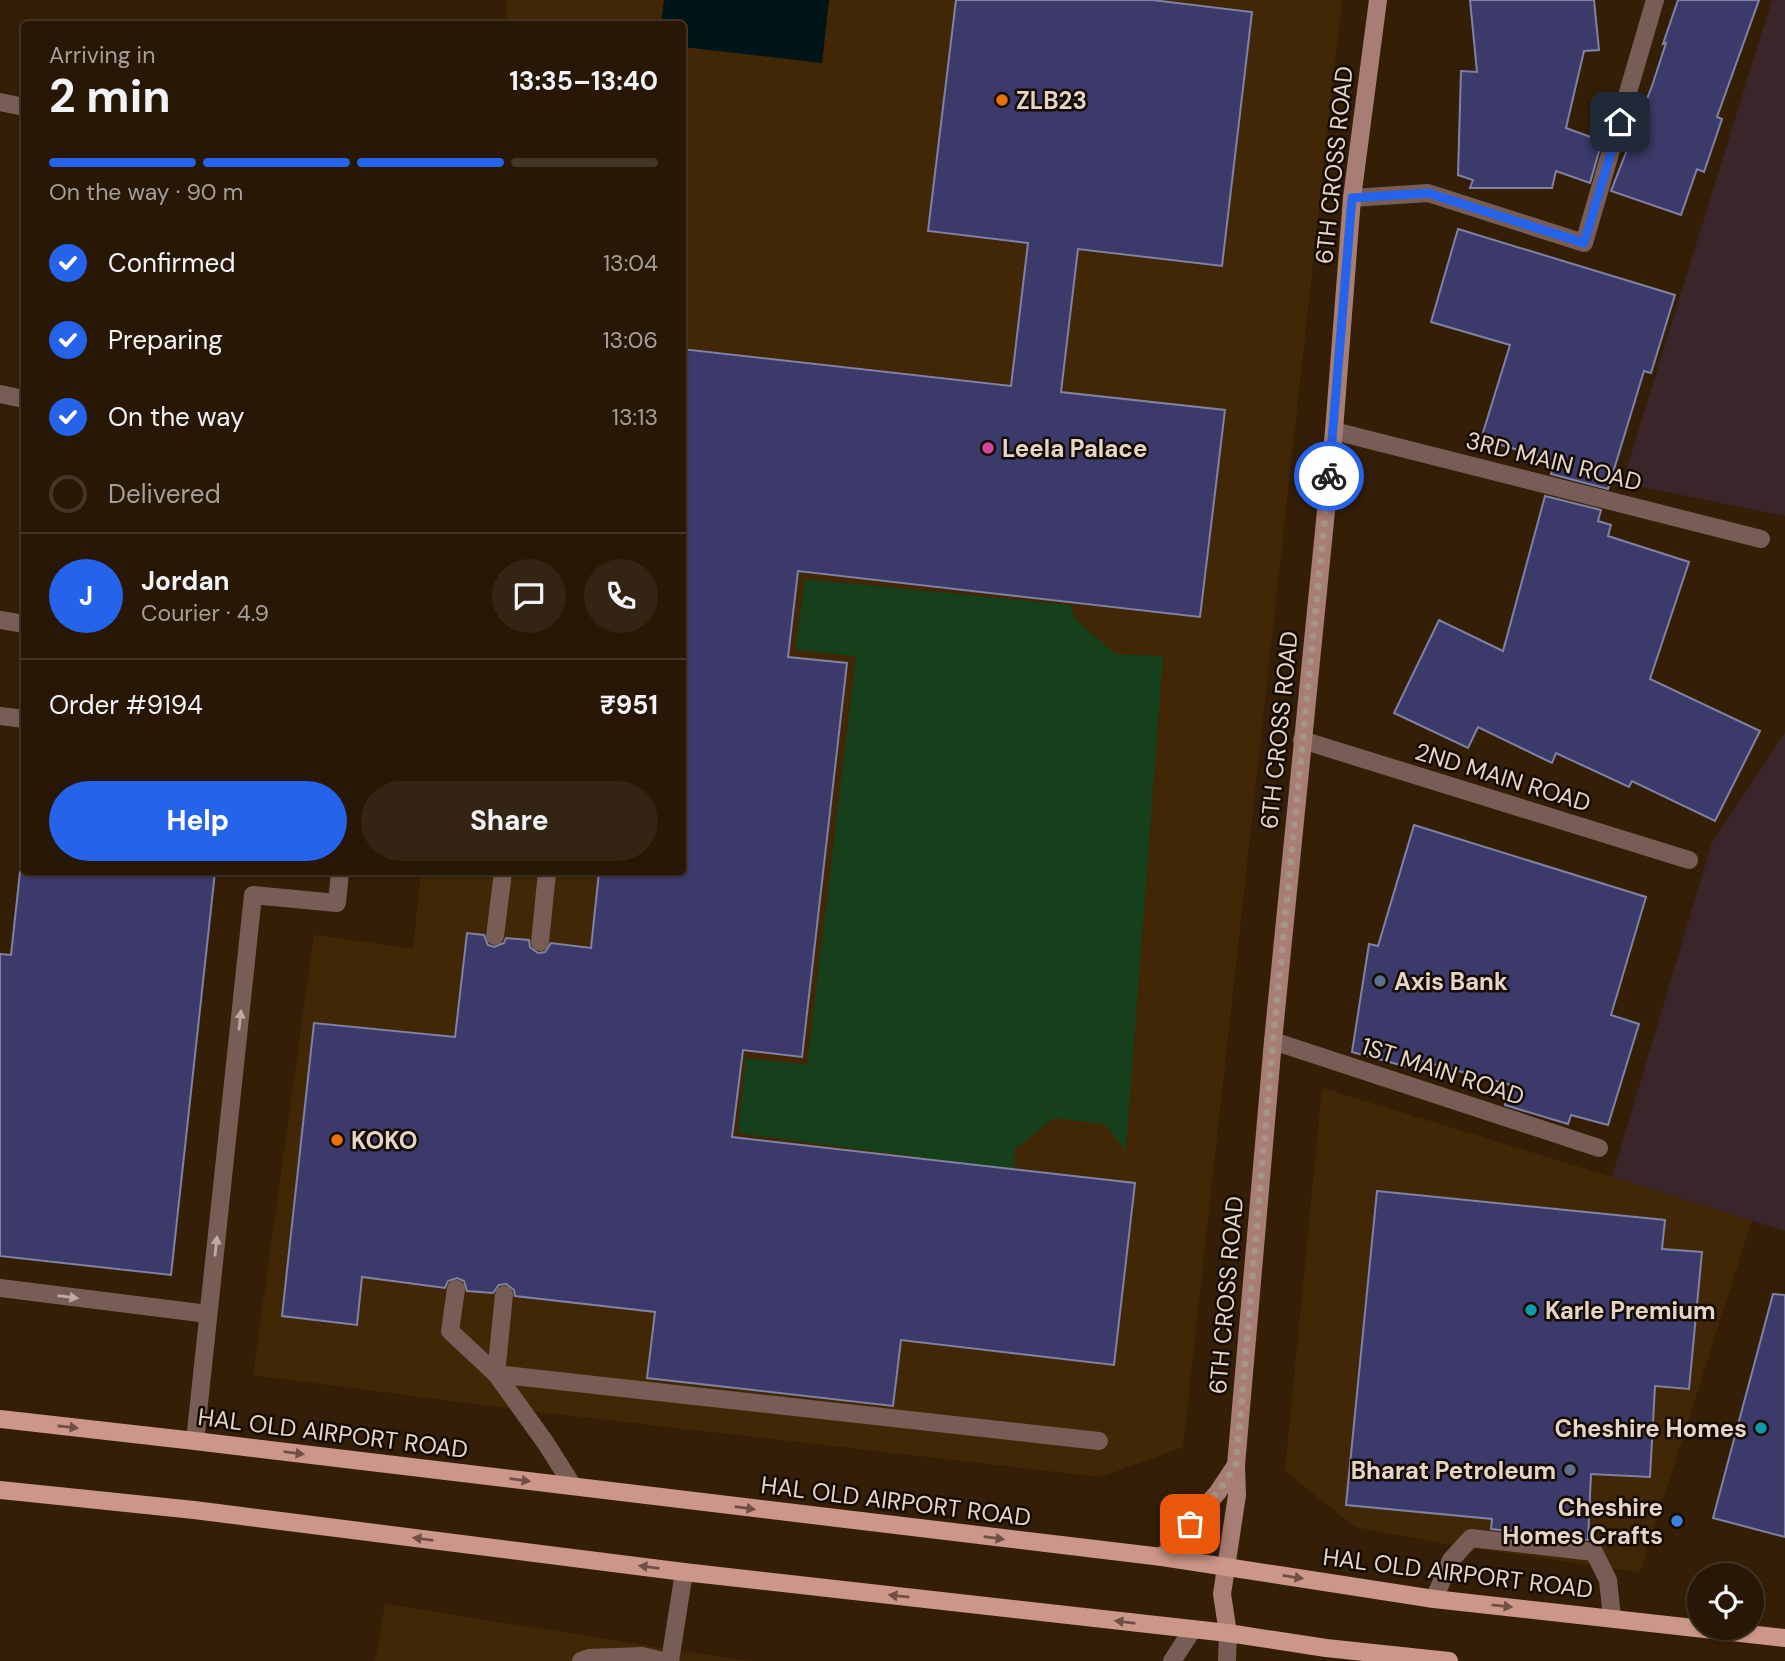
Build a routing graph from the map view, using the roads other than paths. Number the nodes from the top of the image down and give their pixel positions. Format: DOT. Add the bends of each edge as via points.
graph roads {
  1 [pos="1378,0"];
  2 [pos="1655,0"];
  3 [pos="0,102"];
  4 [pos="21,106"];
  5 [pos="1352,198"];
  6 [pos="0,394"];
  7 [pos="21,398"];
  8 [pos="1334,431"];
  9 [pos="1761,539"];
  10 [pos="0,620"];
  11 [pos="21,624"];
  12 [pos="0,716"];
  13 [pos="21,719"];
  14 [pos="1302,740"];
  15 [pos="1689,860"];
  16 [pos="340,875"];
  17 [pos="503,875"];
  18 [pos="547,875"];
  19 [pos="495,936"];
  20 [pos="540,942"];
  21 [pos="1273,1041"];
  22 [pos="1599,1148"];
  23 [pos="0,1288"];
  24 [pos="456,1289"];
  25 [pos="504,1295"];
  26 [pos="208,1314"];
  27 [pos="496,1374"];
  28 [pos="0,1419"];
  29 [pos="195,1441"];
  30 [pos="1099,1441"];
  31 [pos="1236,1465"];
  32 [pos="573,1486"];
  33 [pos="0,1490"];
  34 [pos="1162,1557"];
  35 [pos="1225,1566"];
  36 [pos="684,1572"];
  37 [pos="1434,1599"];
  38 [pos="1612,1617"];
  39 [pos="1193,1629"];
  40 [pos="1228,1633"];
  41 [pos="1785,1638"];
  42 [pos="582,1661"];
  43 [pos="663,1661"];
  44 [pos="670,1661"];
  45 [pos="1172,1661"];
  46 [pos="1227,1661"];
  47 [pos="1449,1661"];
  1 -- 5 [label="street, 6TH CROSS ROAD"];
  2 -- 5 [label="street" via="1584,243 1428,193"];
  3 -- 4 [label="street"];
  5 -- 8 [label="street, 6TH CROSS ROAD"];
  6 -- 7 [label="street"];
  8 -- 9 [label="street, 3RD MAIN ROAD"];
  8 -- 14 [label="street, 6TH CROSS ROAD"];
  10 -- 11 [label="street"];
  12 -- 13 [label="street"];
  14 -- 15 [label="street, 2ND MAIN ROAD"];
  14 -- 21 [label="street, 6TH CROSS ROAD"];
  26 -- 16 [label="street, one-way" via="253,895 337,903"];
  17 -- 19 [label="street"];
  18 -- 20 [label="street"];
  21 -- 22 [label="street, 1ST MAIN ROAD"];
  21 -- 31 [label="street, 6TH CROSS ROAD"];
  23 -- 26 [label="street, one-way"];
  24 -- 27 [label="street" via="450,1331"];
  25 -- 27 [label="street"];
  26 -- 29 [label="street"];
  27 -- 30 [label="street"];
  27 -- 32 [label="street"];
  28 -- 29 [label="main road, HAL OLD AIRPORT ROAD, one-way"];
  29 -- 32 [label="main road, HAL OLD AIRPORT ROAD, one-way"];
  31 -- 34 [label="street, 6TH CROSS ROAD"];
  31 -- 35 [label="street, 6TH CROSS ROAD" via="1237,1495"];
  32 -- 34 [label="main road, HAL OLD AIRPORT ROAD, one-way"];
  36 -- 33 [label="main road, one-way"];
  34 -- 35 [label="main road, HAL OLD AIRPORT ROAD"];
  35 -- 37 [label="main road, HAL OLD AIRPORT ROAD, one-way"];
  35 -- 40 [label="street, 6TH CROSS ROAD" via="1222,1594"];
  39 -- 36 [label="main road, one-way"];
  36 -- 44 [label="street"];
  37 -- 38 [label="main road, HAL OLD AIRPORT ROAD, one-way"];
  37 -- 38 [label="street" via="1451,1560 1471,1538 1594,1552 1608,1580"];
  38 -- 41 [label="main road, HAL OLD AIRPORT ROAD"];
  39 -- 40 [label="main road"];
  39 -- 45 [label="street"];
  40 -- 46 [label="street"];
  40 -- 47 [label="main road"];
  42 -- 43 [label="street" via="642,1656"];
}
